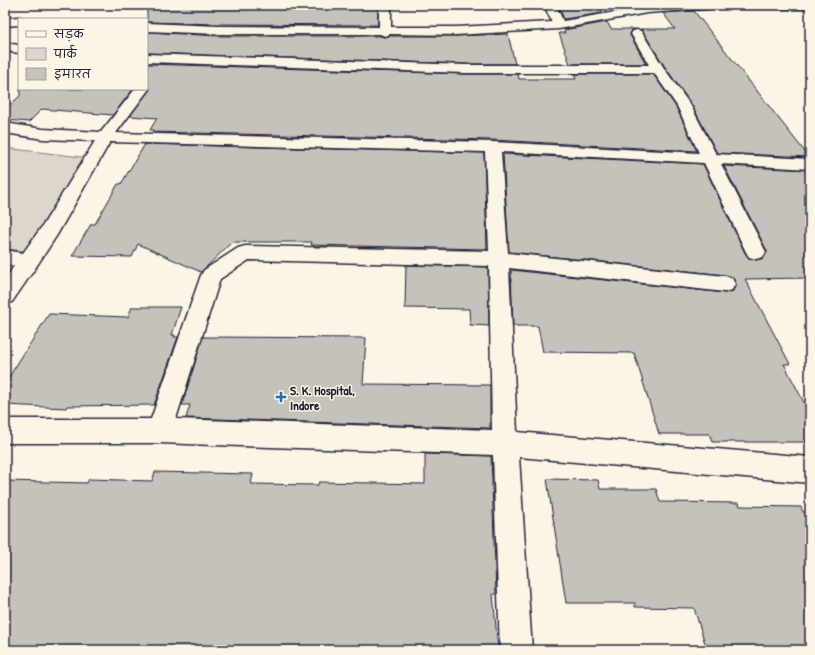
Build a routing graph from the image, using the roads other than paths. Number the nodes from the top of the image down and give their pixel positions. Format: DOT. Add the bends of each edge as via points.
graph roads {
  1 [pos="385,5"];
  2 [pos="550,5"];
  3 [pos="804,5"];
  4 [pos="809,5"];
  5 [pos="715,6"];
  6 [pos="645,8"];
  7 [pos="18,21"];
  8 [pos="5,22"];
  9 [pos="560,25"];
  10 [pos="148,27"];
  11 [pos="385,32"];
  12 [pos="637,34"];
  13 [pos="5,47"];
  14 [pos="18,49"];
  15 [pos="148,58"];
  16 [pos="166,59"];
  17 [pos="658,69"];
  18 [pos="149,80"];
  19 [pos="141,90"];
  20 [pos="5,128"];
  21 [pos="105,138"];
  22 [pos="493,147"];
  23 [pos="709,158"];
  24 [pos="810,164"];
  25 [pos="756,252"];
  26 [pos="5,257"];
  27 [pos="499,259"];
  28 [pos="29,262"];
  29 [pos="725,284"];
  30 [pos="5,296"];
  31 [pos="5,431"];
  32 [pos="160,431"];
  33 [pos="505,443"];
  34 [pos="810,470"];
  35 [pos="516,650"];
  1 -- 11 [label="street"];
  2 -- 9 [label="street"];
  3 -- 4 [label="street"];
  3 -- 5 [label="street"];
  5 -- 6 [label="street"];
  6 -- 9 [label="street"];
  7 -- 8 [label="street"];
  9 -- 11 [label="street"];
  10 -- 11 [label="street"];
  12 -- 17 [label="street"];
  13 -- 14 [label="street"];
  15 -- 16 [label="street"];
  16 -- 17 [label="street" via="465,69"];
  16 -- 18 [label="street"];
  17 -- 23 [label="street" via="684,106"];
  19 -- 21 [label="street"];
  20 -- 21 [label="street" via="43,134"];
  21 -- 22 [label="street"];
  21 -- 28 [label="street"];
  22 -- 23 [label="street"];
  22 -- 27 [label="street"];
  23 -- 24 [label="street"];
  23 -- 25 [label="street"];
  26 -- 28 [label="street"];
  27 -- 29 [label="street"];
  27 -- 32 [label="street" via="245,253 211,275"];
  27 -- 33 [label="street"];
  28 -- 30 [label="street"];
  31 -- 32 [label="street"];
  32 -- 33 [label="street"];
  33 -- 34 [label="street"];
  33 -- 35 [label="street"];
}
